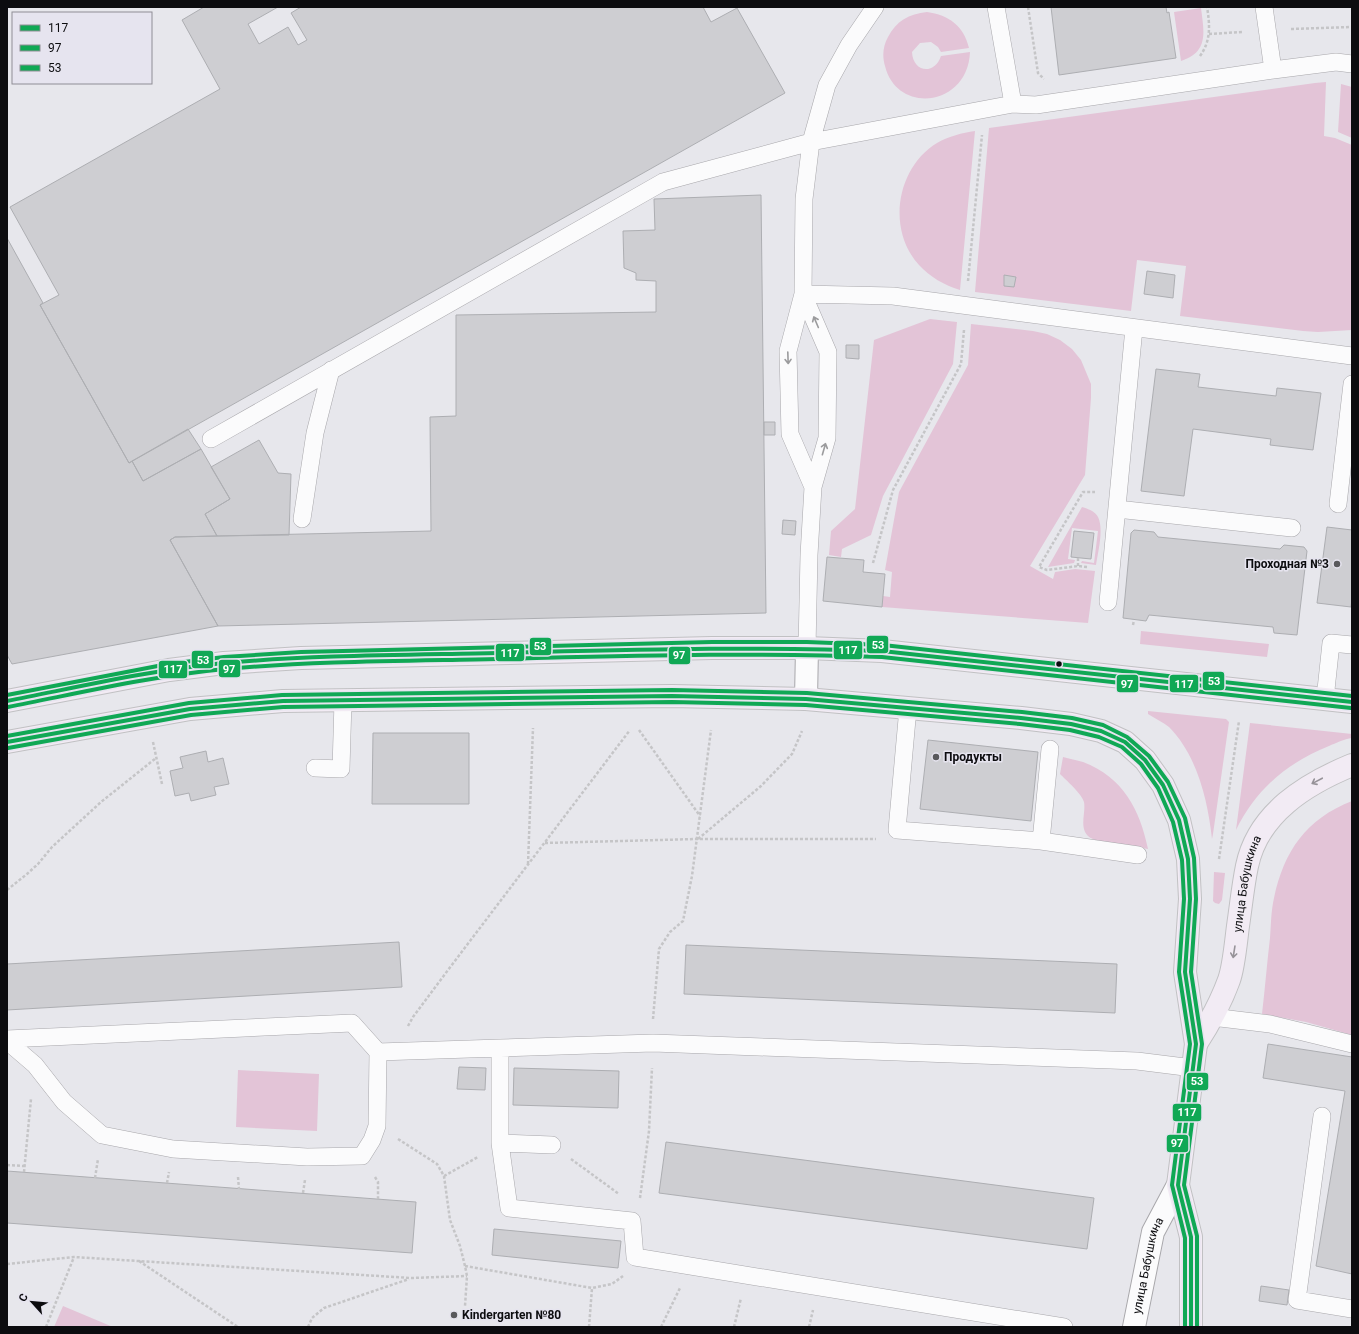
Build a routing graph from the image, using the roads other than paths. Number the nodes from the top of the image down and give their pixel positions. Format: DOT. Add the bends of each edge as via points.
graph roads {
  1 [pos="875,7"];
  2 [pos="996,7"];
  3 [pos="1264,7"];
  4 [pos="1352,64"];
  5 [pos="1273,70"];
  6 [pos="1013,104"];
  7 [pos="811,142"];
  8 [pos="803,294"];
  9 [pos="1134,328"];
  10 [pos="1352,356"];
  11 [pos="330,370"];
  12 [pos="1352,384"];
  13 [pos="211,439"];
  14 [pos="813,487"];
  15 [pos="1117,501"];
  16 [pos="1338,504"];
  17 [pos="302,519"];
  18 [pos="1292,528"];
  19 [pos="1108,602"];
  20 [pos="1352,645"];
  21 [pos="807,648"];
  22 [pos="1325,698"];
  23 [pos="806,699"];
  24 [pos="7,701"];
  25 [pos="343,701"];
  26 [pos="1352,702"];
  27 [pos="908,708"];
  28 [pos="7,742"];
  29 [pos="1050,749"];
  30 [pos="1352,765"];
  31 [pos="315,768"];
  32 [pos="1041,841"];
  33 [pos="1138,855"];
  34 [pos="1212,1017"];
  35 [pos="7,1040"];
  36 [pos="1196,1044"];
  37 [pos="1352,1044"];
  38 [pos="500,1048"];
  39 [pos="386,1052"];
  40 [pos="1193,1068"];
  41 [pos="1322,1116"];
  42 [pos="500,1143"];
  43 [pos="552,1145"];
  44 [pos="1178,1185"];
  45 [pos="1352,1309"];
  46 [pos="1064,1327"];
  47 [pos="1134,1327"];
  48 [pos="1191,1327"];
  1 -- 7 [label="lane" via="848,45 828,85"];
  2 -- 6 [label="lane"];
  3 -- 5 [label="lane"];
  4 -- 5 [label="lane" via="1336,62"];
  5 -- 6 [label="lane" via="1036,105"];
  6 -- 7 [label="lane"];
  7 -- 8 [label="lane" via="804,199"];
  7 -- 11 [label="lane" via="663,182"];
  8 -- 9 [label="lane" via="893,296"];
  8 -- 14 [label="lane, one-way" via="788,351 790,434"];
  14 -- 8 [label="lane, one-way" via="827,438 828,352"];
  9 -- 10 [label="lane"];
  9 -- 15 [label="lane"];
  11 -- 13 [label="lane"];
  11 -- 17 [label="lane" via="315,433"];
  12 -- 16 [label="lane"];
  14 -- 21 [label="lane"];
  15 -- 18 [label="lane"];
  15 -- 19 [label="lane"];
  20 -- 22 [label="lane" via="1331,643"];
  21 -- 22 [label="main road" via="882,651"];
  21 -- 23 [label="main road"];
  21 -- 24 [label="main road" via="301,658 224,663 169,670"];
  22 -- 26 [label="main road"];
  23 -- 25 [label="main road, улица Бабушкина" via="672,696"];
  23 -- 27 [label="main road, улица Бабушкина"];
  25 -- 28 [label="main road, улица Бабушкина" via="283,701 190,709"];
  25 -- 31 [label="lane" via="341,769"];
  27 -- 32 [label="lane" via="897,830"];
  27 -- 36 [label="main road, улица Бабушкина" via="1071,724 1100,731 1125,742 1145,760 1163,785 1179,820 1188,859 1190,899 1185,972"];
  29 -- 32 [label="lane"];
  30 -- 34 [label="main road, улица Бабушкина, one-way" via="1310,785 1277,811 1264,827 1247,865 1230,978"];
  32 -- 33 [label="lane"];
  34 -- 36 [label="main road, улица Бабушкина"];
  34 -- 37 [label="lane" via="1270,1024"];
  35 -- 39 [label="lane" via="352,1023"];
  35 -- 39 [label="lane" via="35,1065 64,1102 102,1136 173,1149 307,1157 362,1156 377,1126"];
  36 -- 40 [label="main road, улица Бабушкина"];
  38 -- 39 [label="lane"];
  38 -- 40 [label="lane" via="653,1044 1137,1061"];
  38 -- 42 [label="lane"];
  40 -- 44 [label="main road, улица Бабушкина"];
  41 -- 45 [label="lane" via="1297,1300"];
  42 -- 43 [label="lane"];
  42 -- 46 [label="lane" via="509,1208 635,1215 635,1257"];
  44 -- 47 [label="main road, улица Бабушкина" via="1153,1232"];
  44 -- 48 [label="main road, улица Бабушкина" via="1191,1236"];
}
